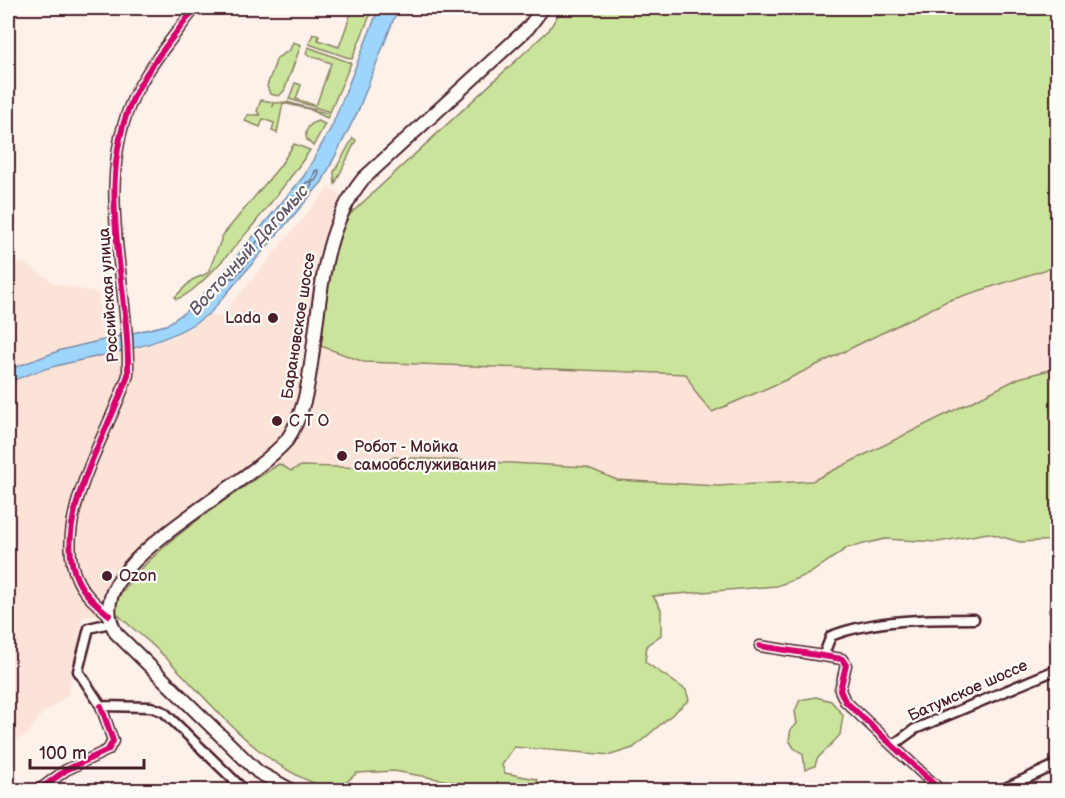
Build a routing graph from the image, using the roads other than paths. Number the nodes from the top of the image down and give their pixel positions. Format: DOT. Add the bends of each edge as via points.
graph roads {
  1 [pos="195,8"];
  2 [pos="543,8"];
  3 [pos="110,619"];
  4 [pos="974,619"];
  5 [pos="760,646"];
  6 [pos="824,654"];
  7 [pos="1058,669"];
  8 [pos="101,706"];
  9 [pos="893,745"];
  10 [pos="1058,764"];
  11 [pos="39,790"];
  12 [pos="244,790"];
  13 [pos="287,790"];
  14 [pos="940,790"];
  15 [pos="1001,790"];
  1 -- 3 [label="street, Российская улица" via="135,94 117,143 114,178 128,375 84,476 72,538 74,571 79,582"];
  2 -- 3 [label="main road, Барановское шоссе" via="528,28 350,195 325,262 307,392 293,432 281,447 135,561 111,594"];
  3 -- 8 [label="street" via="89,628 78,671"];
  3 -- 13 [label="main road, Российская улица" via="116,633 250,764"];
  4 -- 6 [label="street" via="884,624 842,631 831,636"];
  5 -- 6 [label="street"];
  6 -- 9 [label="street" via="846,662 840,690 845,701"];
  7 -- 9 [label="street, Батумское шоссе" via="915,729"];
  8 -- 11 [label="street" via="113,741 108,750 66,770"];
  8 -- 12 [label="street" via="151,707 164,712"];
  9 -- 14 [label="street"];
  10 -- 15 [label="street"];
}
